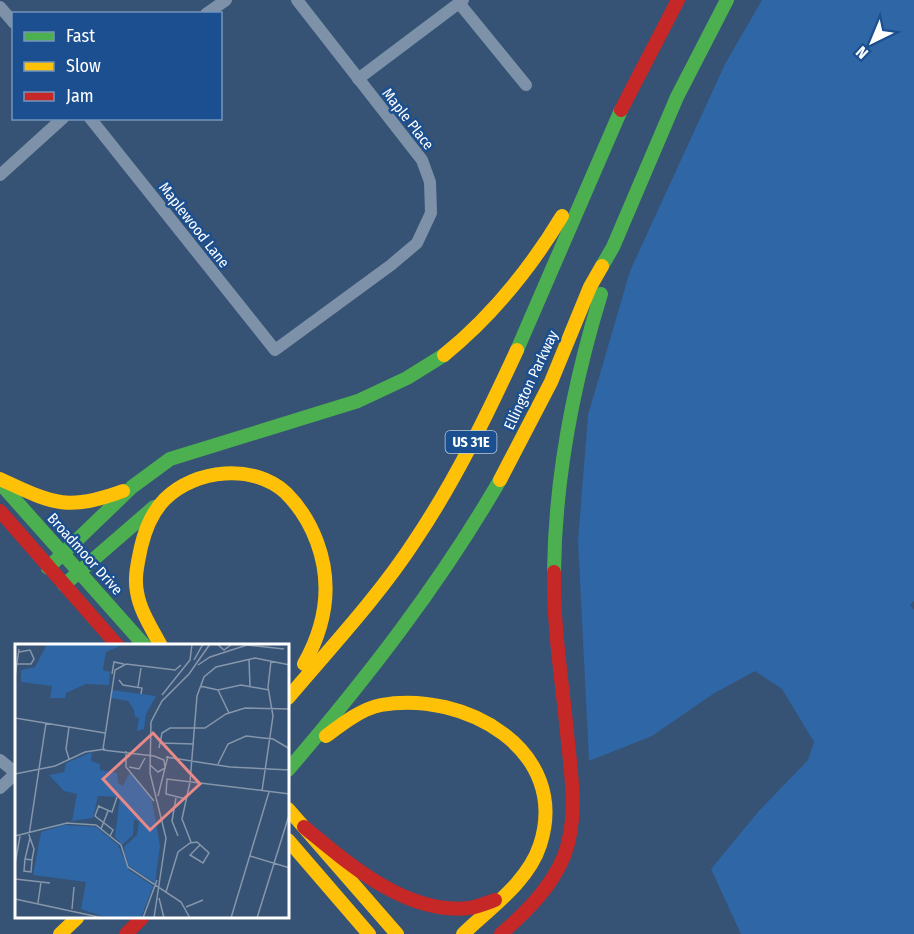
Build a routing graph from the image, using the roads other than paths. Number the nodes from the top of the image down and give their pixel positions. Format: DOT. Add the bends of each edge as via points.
graph roads {
  1 [pos="226,0"];
  2 [pos="297,0"];
  3 [pos="678,0"];
  4 [pos="727,0"];
  5 [pos="461,2"];
  6 [pos="0,7"];
  7 [pos="209,12"];
  8 [pos="12,22"];
  9 [pos="358,79"];
  10 [pos="526,85"];
  11 [pos="61,120"];
  12 [pos="92,120"];
  13 [pos="600,154"];
  14 [pos="0,175"];
  15 [pos="613,247"];
  16 [pos="275,350"];
  17 [pos="0,481"];
  18 [pos="132,487"];
  19 [pos="171,494"];
  20 [pos="0,511"];
  21 [pos="63,554"];
  22 [pos="48,568"];
  23 [pos="78,571"];
  24 [pos="64,585"];
  25 [pos="116,644"];
  26 [pos="143,644"];
  27 [pos="160,644"];
  28 [pos="290,686"];
  29 [pos="290,696"];
  30 [pos="302,755"];
  31 [pos="0,760"];
  32 [pos="290,768"];
  33 [pos="15,772"];
  34 [pos="15,774"];
  35 [pos="0,788"];
  36 [pos="290,811"];
  37 [pos="304,827"];
  38 [pos="290,842"];
  39 [pos="503,895"];
  40 [pos="76,919"];
  41 [pos="141,919"];
  42 [pos="502,933"];
  43 [pos="60,934"];
  44 [pos="126,934"];
  45 [pos="369,934"];
  46 [pos="397,934"];
  47 [pos="463,934"];
  1 -- 7 [label="street"];
  2 -- 9 [label="street, Maple Place"];
  3 -- 13 [label="main road, Ellington Parkway / US 31E"];
  4 -- 15 [label="main road, Ellington Parkway / US 31E" via="677,97"];
  5 -- 9 [label="street"];
  5 -- 10 [label="street"];
  6 -- 8 [label="street"];
  9 -- 16 [label="street, Maple Place" via="422,160 430,182 431,213 417,243"];
  11 -- 14 [label="street"];
  12 -- 16 [label="street, Maplewood Lane"];
  13 -- 18 [label="main road" via="542,249 514,286 442,356 358,401 170,459"];
  13 -- 29 [label="main road, Ellington Parkway / US 31E" via="520,345 433,511 385,583"];
  15 -- 30 [label="main road, Ellington Parkway / US 31E" via="590,287 531,421 472,529 406,624"];
  15 -- 42 [label="main road" via="574,389 558,494 555,619 572,789 571,827 554,877 532,906"];
  17 -- 18 [label="main road" via="39,499 69,506 89,504"];
  17 -- 21 [label="main road, Broadmoor Drive"];
  18 -- 21 [label="main road"];
  19 -- 23 [label="main road"];
  19 -- 27 [label="main road" via="150,517 137,561 138,596"];
  19 -- 28 [label="main road" via="222,472 258,475 291,494 311,522 326,570 326,610 314,650"];
  20 -- 22 [label="main road"];
  21 -- 22 [label="main road"];
  21 -- 23 [label="main road, Broadmoor Drive"];
  22 -- 24 [label="main road"];
  23 -- 24 [label="main road"];
  23 -- 26 [label="main road, Broadmoor Drive"];
  24 -- 25 [label="main road"];
  30 -- 32 [label="main road, Ellington Parkway / US 31E"];
  30 -- 39 [label="main road" via="342,724 379,705 417,701 437,704 477,715 493,726 525,753 539,780 547,813 534,859"];
  31 -- 33 [label="street"];
  34 -- 35 [label="street"];
  36 -- 37 [label="main road"];
  37 -- 39 [label="main road" via="386,890 415,903 462,908 489,903"];
  37 -- 46 [label="main road"];
  38 -- 45 [label="main road"];
  39 -- 47 [label="main road"];
  40 -- 43 [label="main road"];
  41 -- 44 [label="main road"];
}
